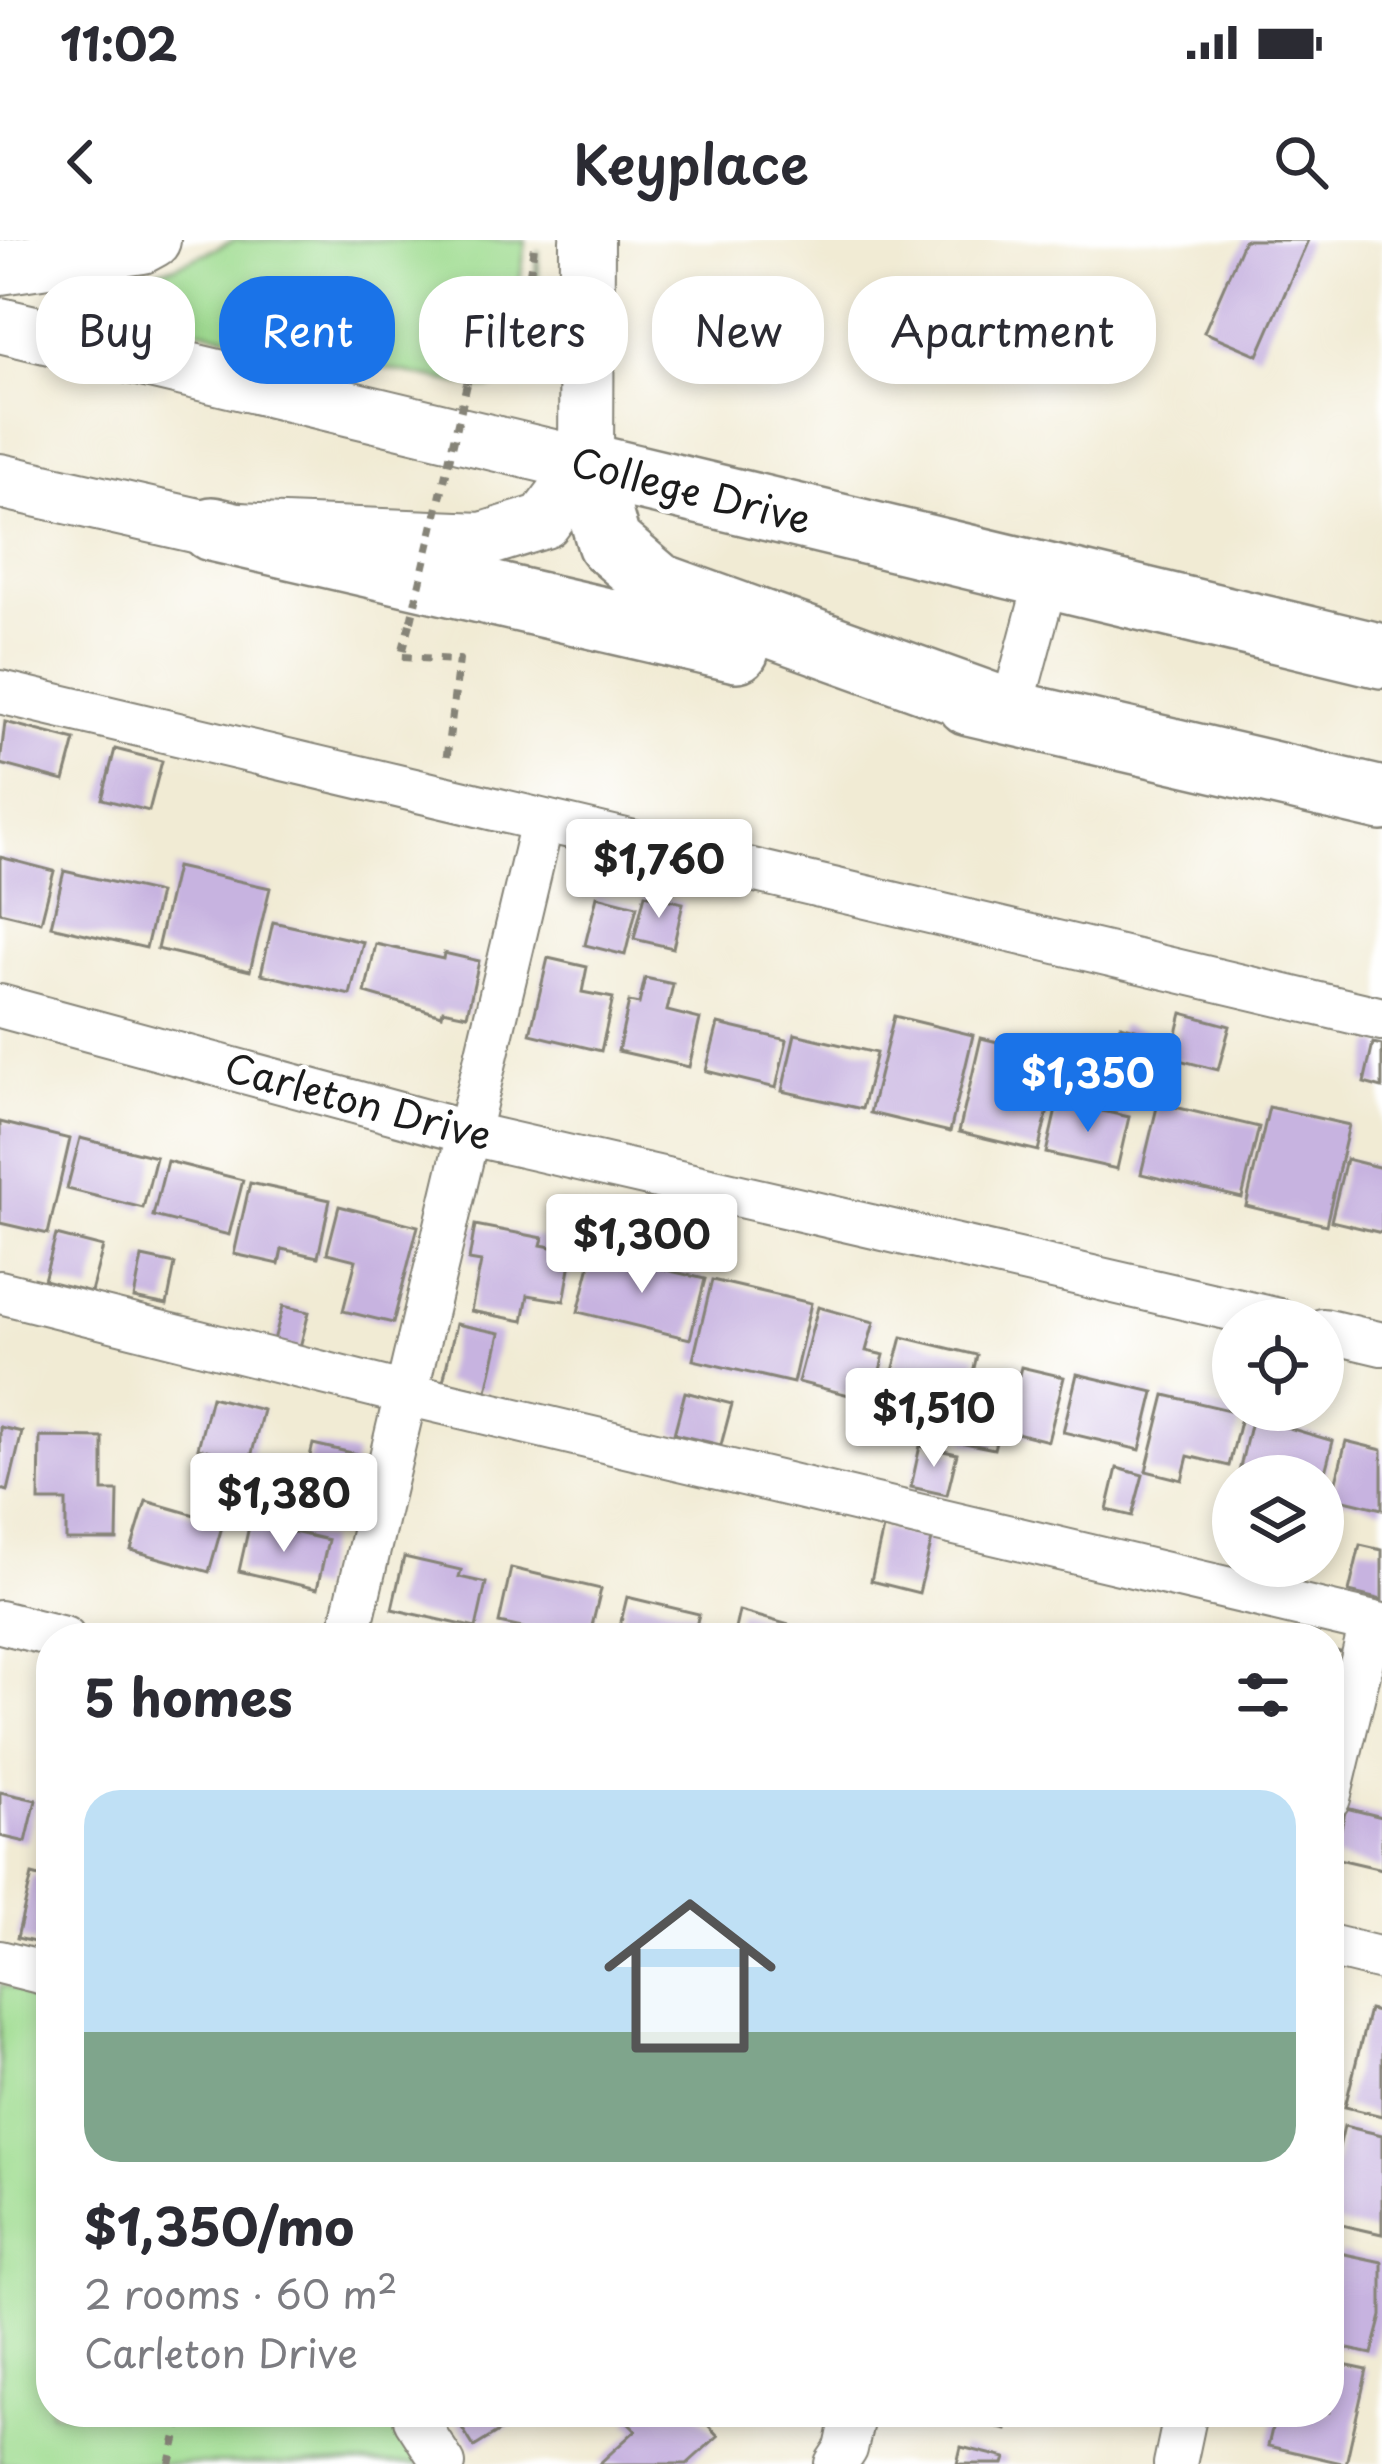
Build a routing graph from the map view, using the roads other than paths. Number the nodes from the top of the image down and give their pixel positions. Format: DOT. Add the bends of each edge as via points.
graph roads {
  1 [pos="153,240"];
  2 [pos="587,240"];
  3 [pos="0,267"];
  4 [pos="0,325"];
  5 [pos="586,465"];
  6 [pos="0,481"];
  7 [pos="212,530"];
  8 [pos="1047,578"];
  9 [pos="1382,656"];
  10 [pos="0,692"];
  11 [pos="1011,712"];
  12 [pos="1382,799"];
  13 [pos="542,822"];
  14 [pos="0,1006"];
  15 [pos="1382,1019"];
  16 [pos="470,1133"];
  17 [pos="0,1292"];
  18 [pos="1212,1305"];
  19 [pos="1344,1335"];
  20 [pos="1382,1344"];
  21 [pos="407,1394"];
  22 [pos="0,1622"];
  23 [pos="352,1623"];
  24 [pos="1377,1624"];
  25 [pos="36,1631"];
  26 [pos="1344,1744"];
  27 [pos="1344,1950"];
  28 [pos="1382,1959"];
  29 [pos="0,1962"];
  30 [pos="36,1971"];
  31 [pos="420,2427"];
  32 [pos="851,2427"];
  33 [pos="1183,2427"];
  34 [pos="444,2464"];
  35 [pos="836,2464"];
  36 [pos="1175,2464"];
  1 -- 3 [label="main road"];
  2 -- 5 [label="main road"];
  4 -- 5 [label="main road, College Drive"];
  5 -- 7 [label="main road" via="544,521 483,540"];
  5 -- 8 [label="highway, College Drive"];
  5 -- 11 [label="highway" via="609,543 658,585"];
  6 -- 7 [label="main road"];
  7 -- 11 [label="highway"];
  8 -- 9 [label="highway, College Drive"];
  8 -- 11 [label="street"];
  10 -- 13 [label="street"];
  11 -- 12 [label="highway"];
  13 -- 15 [label="street"];
  13 -- 16 [label="street"];
  14 -- 16 [label="street, Carleton Drive"];
  16 -- 18 [label="street, Carleton Drive"];
  16 -- 21 [label="street"];
  17 -- 21 [label="street"];
  19 -- 20 [label="street"];
  21 -- 23 [label="street"];
  21 -- 24 [label="street"];
  22 -- 25 [label="street"];
  24 -- 26 [label="street"];
  27 -- 28 [label="street"];
  29 -- 30 [label="street"];
  31 -- 34 [label="street"];
  32 -- 35 [label="street"];
  33 -- 36 [label="street"];
}
